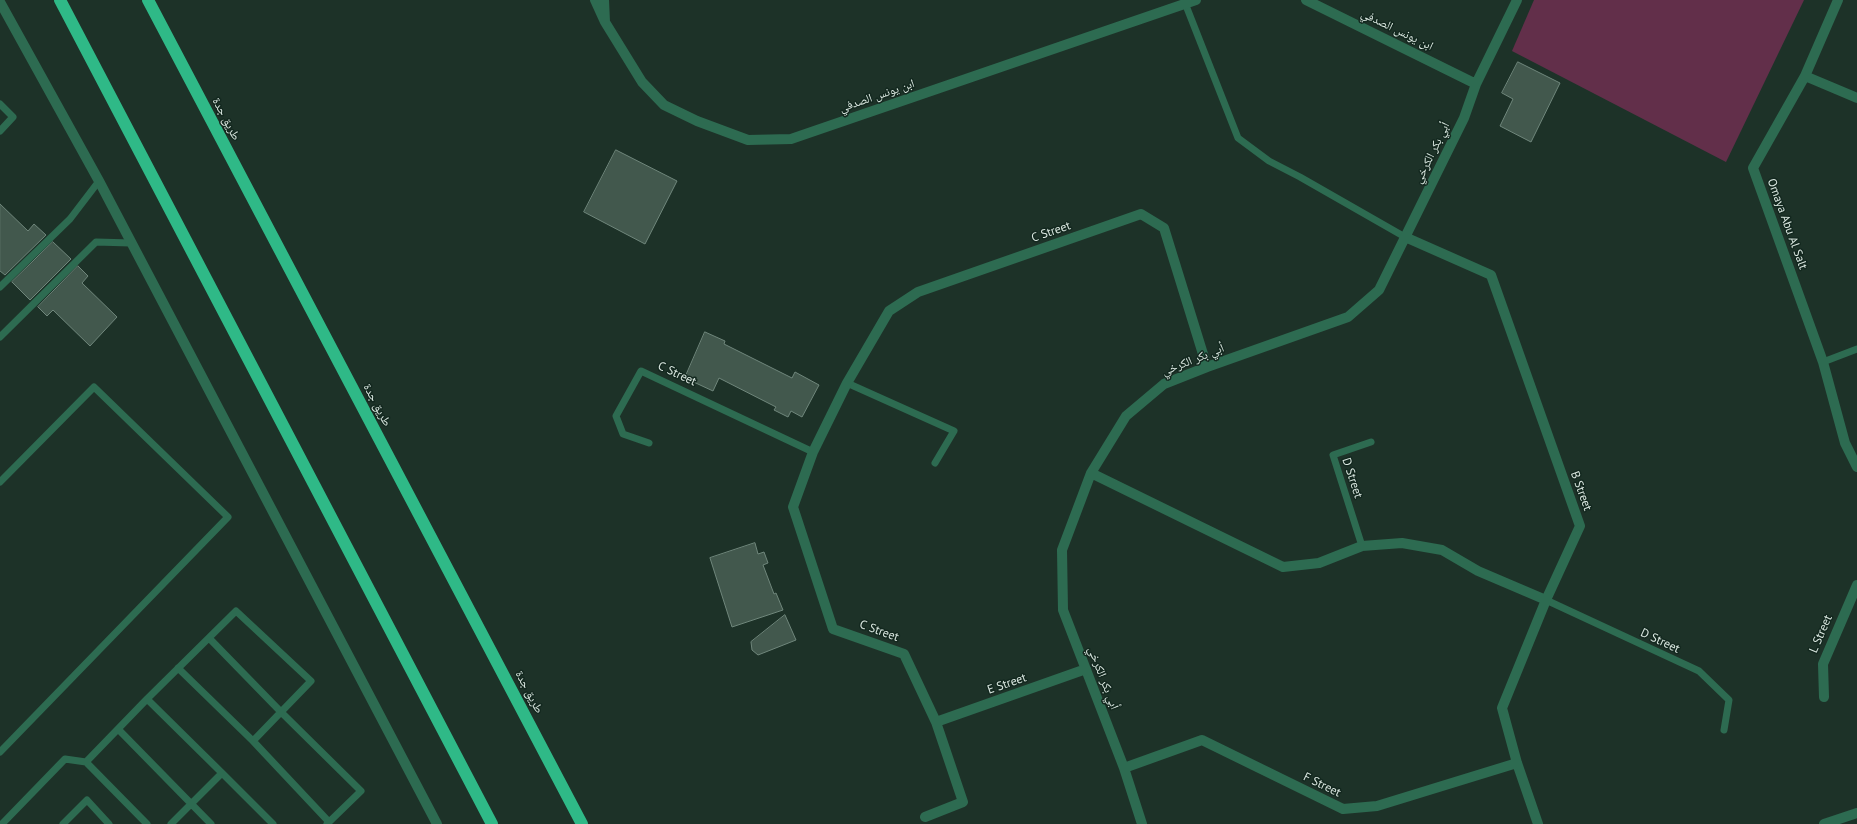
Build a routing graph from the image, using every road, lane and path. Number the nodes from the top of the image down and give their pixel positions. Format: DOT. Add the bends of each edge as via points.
graph roads {
  1 [pos="60,0"];
  2 [pos="148,0"];
  3 [pos="595,0"];
  4 [pos="604,0"];
  5 [pos="1196,0"];
  6 [pos="1306,0"];
  7 [pos="1517,0"];
  8 [pos="1838,0"];
  9 [pos="0,2"];
  10 [pos="1185,3"];
  11 [pos="605,22"];
  12 [pos="1805,76"];
  13 [pos="1476,84"];
  14 [pos="1857,98"];
  15 [pos="0,104"];
  16 [pos="0,131"];
  17 [pos="99,181"];
  18 [pos="1405,237"];
  19 [pos="131,243"];
  20 [pos="0,287"];
  21 [pos="0,336"];
  22 [pos="1857,350"];
  23 [pos="1823,362"];
  24 [pos="1207,367"];
  25 [pos="848,383"];
  26 [pos="1371,442"];
  27 [pos="649,443"];
  28 [pos="813,452"];
  29 [pos="935,463"];
  30 [pos="1857,467"];
  31 [pos="1091,473"];
  32 [pos="0,482"];
  33 [pos="1362,546"];
  34 [pos="1857,585"];
  35 [pos="1546,600"];
  36 [pos="208,638"];
  37 [pos="178,668"];
  38 [pos="1086,669"];
  39 [pos="1824,697"];
  40 [pos="147,699"];
  41 [pos="281,712"];
  42 [pos="936,722"];
  43 [pos="118,729"];
  44 [pos="1724,730"];
  45 [pos="253,741"];
  46 [pos="0,752"];
  47 [pos="86,762"];
  48 [pos="1517,763"];
  49 [pos="1124,768"];
  50 [pos="222,773"];
  51 [pos="191,804"];
  52 [pos="1857,813"];
  53 [pos="925,816"];
  54 [pos="328,823"];
  55 [pos="435,823"];
  56 [pos="2,824"];
  57 [pos="63,824"];
  58 [pos="109,824"];
  59 [pos="147,824"];
  60 [pos="171,824"];
  61 [pos="211,824"];
  62 [pos="273,824"];
  63 [pos="492,824"];
  64 [pos="582,824"];
  65 [pos="1142,824"];
  66 [pos="1538,824"];
  67 [pos="1824,824"];
  1 -- 63 [label="highway"];
  2 -- 64 [label="highway, طريق جدة"];
  3 -- 11 [label="street, ابن يونس الصدفي"];
  4 -- 11 [label="street"];
  5 -- 10 [label="street, ابن يونس الصدفي"];
  6 -- 13 [label="street, ابن يونس الصدفي"];
  7 -- 13 [label="street, أبي بكر الكرخي"];
  8 -- 12 [label="street, Omaya Abu Al Salt"];
  9 -- 17 [label="street"];
  10 -- 11 [label="street, ابن يونس الصدفي" via="791,139 748,140 664,105 642,82"];
  10 -- 18 [label="lane" via="1238,138 1269,161"];
  12 -- 14 [label="street"];
  12 -- 23 [label="street, Omaya Abu Al Salt" via="1753,168"];
  13 -- 18 [label="street, أبي بكر الكرخي" via="1464,118"];
  15 -- 16 [label="lane" via="13,117"];
  17 -- 19 [label="street"];
  17 -- 20 [label="lane" via="70,219"];
  18 -- 24 [label="street, أبي بكر الكرخي" via="1379,290 1348,317"];
  18 -- 35 [label="street, B Street" via="1491,275 1580,526"];
  19 -- 21 [label="lane" via="96,242"];
  19 -- 55 [label="street"];
  22 -- 23 [label="lane"];
  23 -- 30 [label="street, Omaya Abu Al Salt" via="1845,442"];
  24 -- 25 [label="street, C Street" via="1164,228 1141,214 918,292 889,311"];
  24 -- 31 [label="street, أبي بكر الكرخي" via="1164,384 1126,416"];
  25 -- 28 [label="street, C Street"];
  25 -- 29 [label="lane" via="954,431"];
  26 -- 33 [label="lane, D Street" via="1333,455"];
  27 -- 28 [label="lane, C Street" via="623,434 616,416 641,371"];
  28 -- 42 [label="street, C Street" via="793,507 834,629 904,654"];
  31 -- 33 [label="street" via="1283,567 1319,563"];
  31 -- 38 [label="street, أبي بكر الكرخي" via="1062,550 1064,610"];
  32 -- 46 [label="lane" via="94,387 228,518"];
  33 -- 35 [label="street" via="1402,543 1442,550 1478,571"];
  34 -- 39 [label="street, L Street" via="1823,664"];
  35 -- 44 [label="lane, D Street" via="1699,671 1729,700"];
  35 -- 48 [label="street, B Street" via="1502,708"];
  36 -- 37 [label="lane"];
  36 -- 41 [label="lane"];
  36 -- 41 [label="lane" via="236,611 310,681"];
  37 -- 40 [label="lane"];
  37 -- 45 [label="lane"];
  38 -- 42 [label="street, E Street"];
  38 -- 49 [label="street, أبي بكر الكرخي"];
  40 -- 43 [label="lane"];
  40 -- 50 [label="lane"];
  41 -- 45 [label="lane"];
  41 -- 54 [label="lane" via="361,791"];
  42 -- 53 [label="street, C Street" via="962,802"];
  43 -- 47 [label="lane"];
  43 -- 51 [label="lane"];
  45 -- 54 [label="lane"];
  47 -- 56 [label="lane" via="65,759"];
  47 -- 59 [label="lane"];
  48 -- 49 [label="street, F Street" via="1377,806 1343,809 1202,740"];
  48 -- 66 [label="street, B Street"];
  49 -- 65 [label="street, أبي بكر الكرخي"];
  50 -- 51 [label="lane"];
  50 -- 62 [label="lane"];
  51 -- 60 [label="lane"];
  51 -- 61 [label="lane"];
  52 -- 67 [label="street"];
  57 -- 58 [label="lane" via="86,800"];
}
